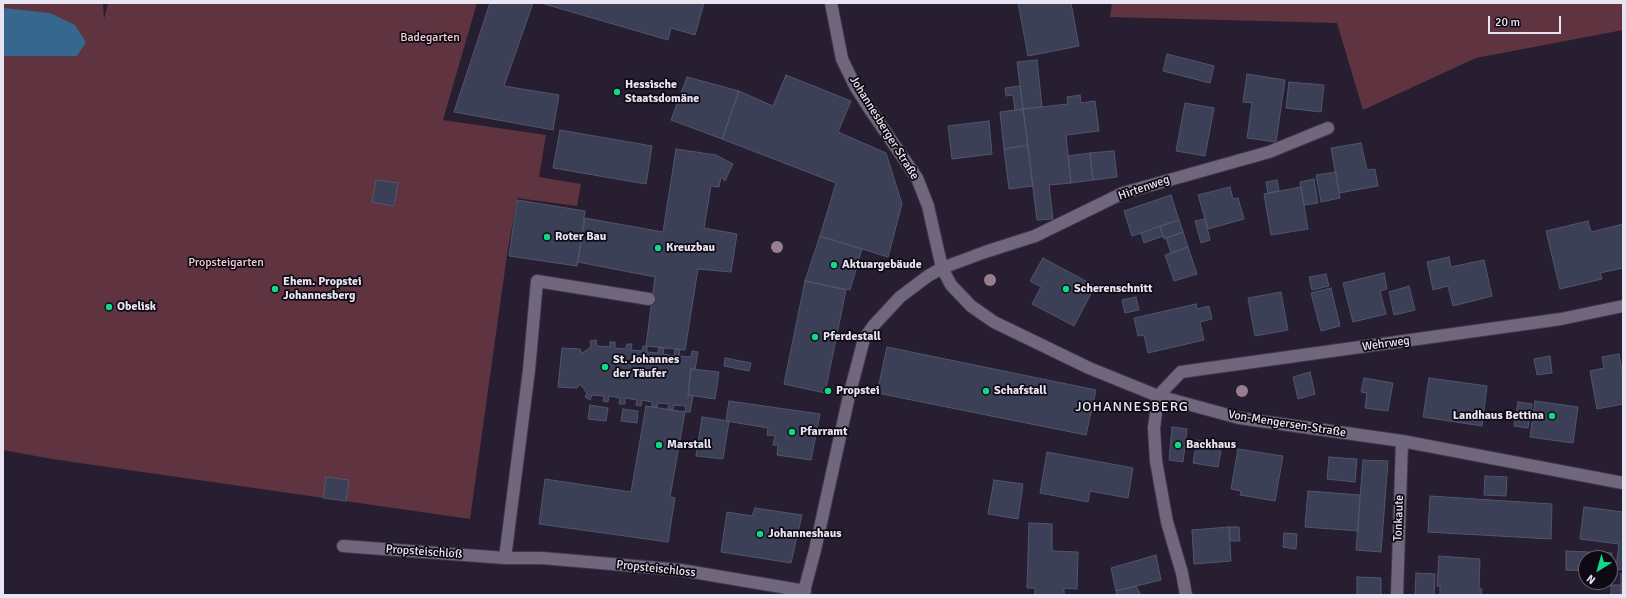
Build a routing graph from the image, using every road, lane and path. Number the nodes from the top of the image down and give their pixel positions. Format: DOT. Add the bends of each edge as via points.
graph roads {
  1 [pos="831,3"];
  2 [pos="1328,128"];
  3 [pos="942,268"];
  4 [pos="649,299"];
  5 [pos="1623,306"];
  6 [pos="1158,396"];
  7 [pos="1402,441"];
  8 [pos="1623,483"];
  9 [pos="343,546"];
  10 [pos="506,558"];
  11 [pos="804,593"];
  12 [pos="1186,595"];
  13 [pos="1397,595"];
  1 -- 3 [label="street, Johannesberger Straße" via="842,59 869,108 917,178 928,206"];
  2 -- 3 [label="street, Hirtenweg" via="1270,152 1123,193 1035,236"];
  3 -- 6 [label="street, Von-Mengersen-Straße" via="951,284 971,306 994,322 1089,368"];
  3 -- 11 [label="street" via="900,297 864,338"];
  4 -- 10 [label="street" via="537,281"];
  5 -- 6 [label="street, Wehrweg" via="1561,319 1181,372"];
  6 -- 7 [label="street, Von-Mengersen-Straße" via="1239,418"];
  6 -- 12 [label="street" via="1154,428 1156,461 1167,522"];
  7 -- 8 [label="street, Von-Mengersen-Straße"];
  7 -- 13 [label="street, Tonkaute"];
  9 -- 10 [label="street, Propsteischloß"];
  10 -- 11 [label="street, Propsteischloss" via="542,558 681,570"];
}
